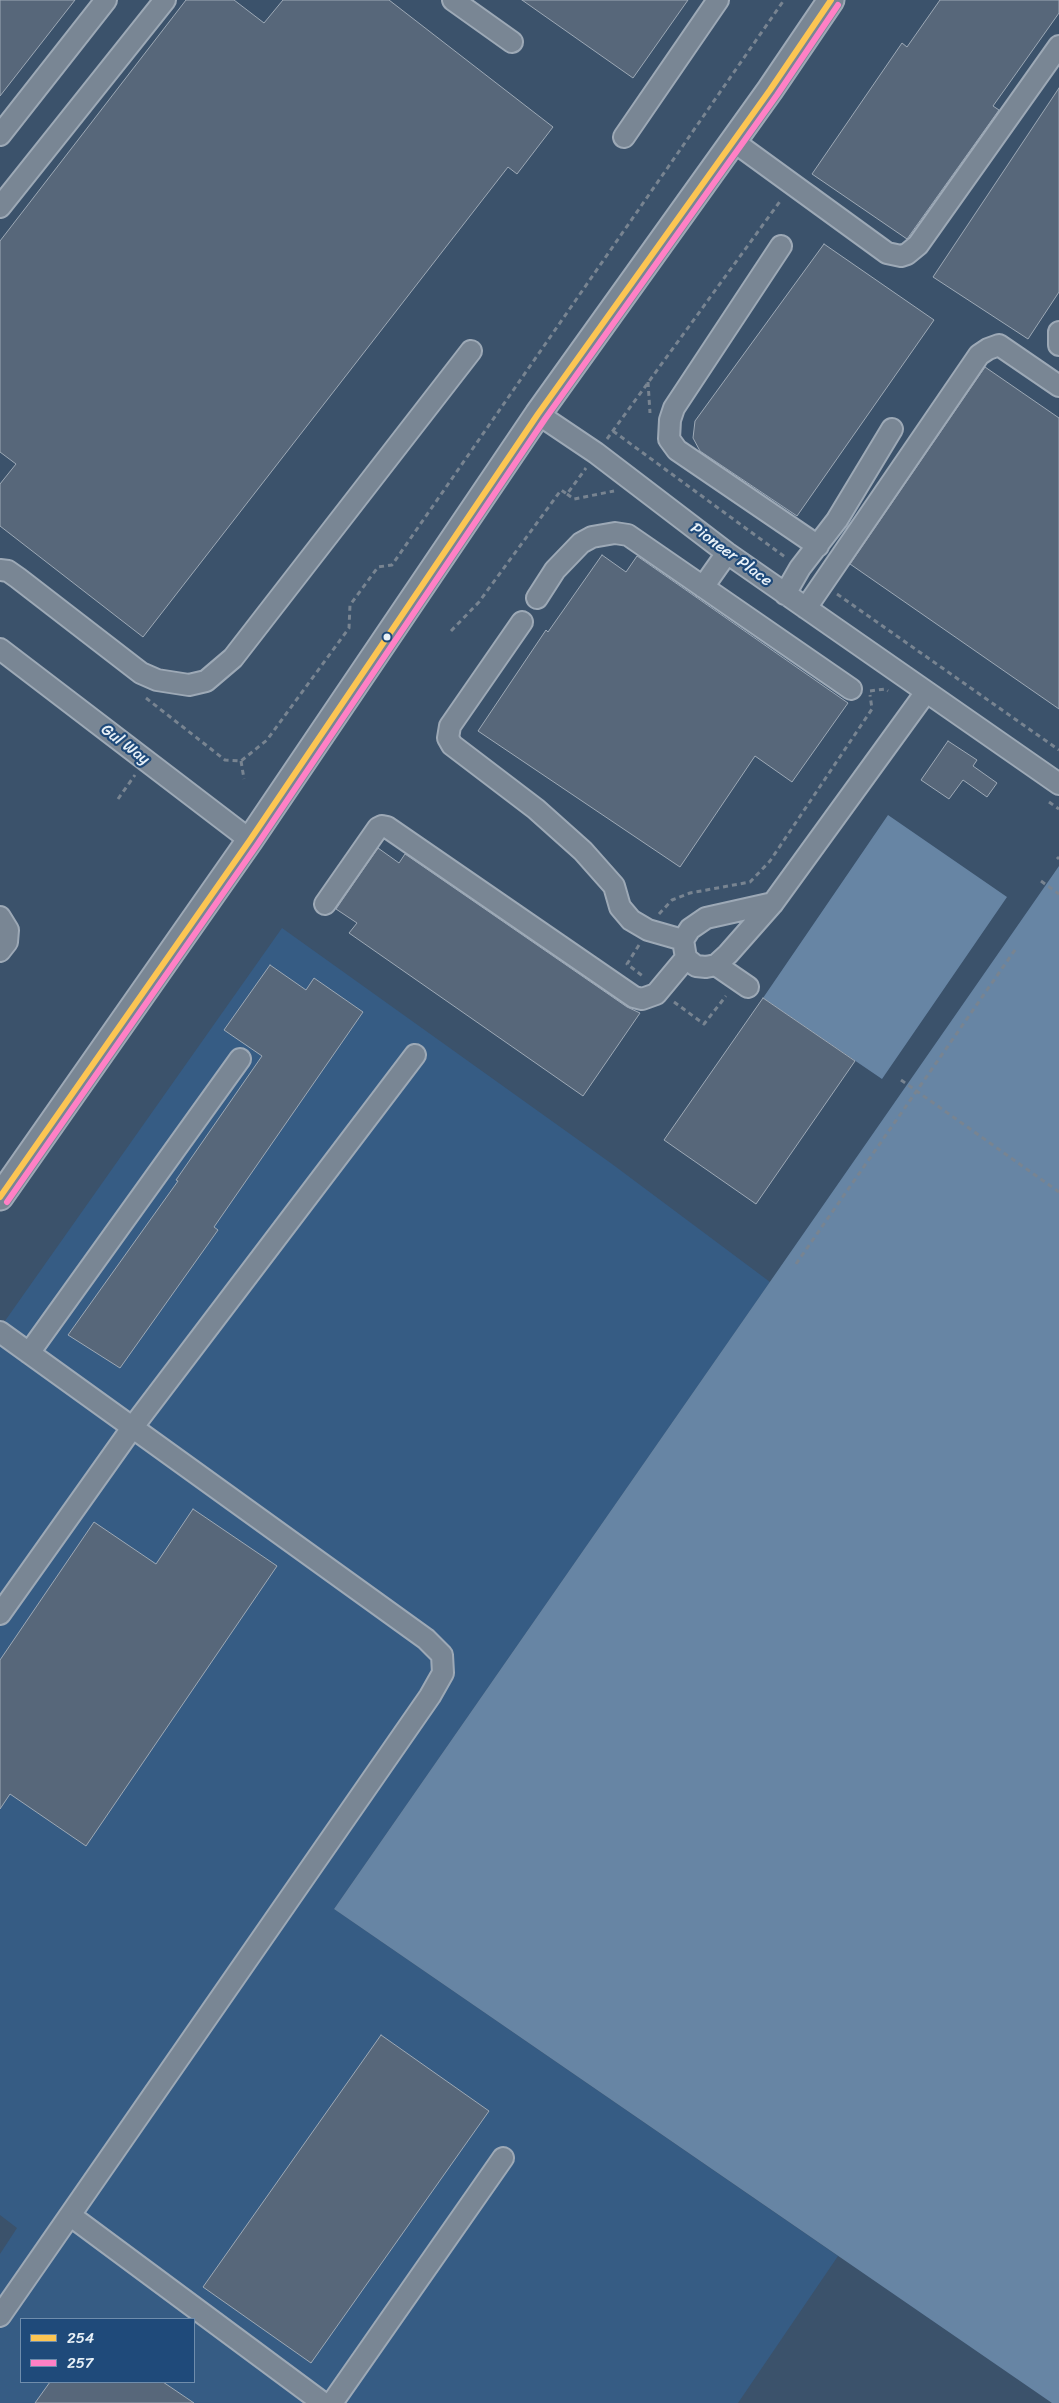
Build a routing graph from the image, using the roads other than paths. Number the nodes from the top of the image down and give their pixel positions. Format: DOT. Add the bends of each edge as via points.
graph roads {
  1 [pos="106,0"];
  2 [pos="165,0"];
  3 [pos="453,0"];
  4 [pos="718,0"];
  5 [pos="831,0"];
  6 [pos="512,42"];
  7 [pos="1059,46"];
  8 [pos="0,135"];
  9 [pos="624,137"];
  10 [pos="733,141"];
  11 [pos="0,207"];
  12 [pos="781,246"];
  13 [pos="1059,332"];
  14 [pos="1059,345"];
  15 [pos="471,352"];
  16 [pos="1059,386"];
  17 [pos="538,414"];
  18 [pos="892,429"];
  19 [pos="818,546"];
  20 [pos="727,553"];
  21 [pos="0,570"];
  22 [pos="703,587"];
  23 [pos="785,594"];
  24 [pos="537,598"];
  25 [pos="806,608"];
  26 [pos="522,622"];
  27 [pos="0,649"];
  28 [pos="852,689"];
  29 [pos="926,692"];
  30 [pos="1059,784"];
  31 [pos="250,840"];
  32 [pos="773,903"];
  33 [pos="325,904"];
  34 [pos="0,917"];
  35 [pos="685,949"];
  36 [pos="0,951"];
  37 [pos="716,965"];
  38 [pos="748,987"];
  39 [pos="416,1055"];
  40 [pos="240,1058"];
  41 [pos="0,1197"];
  42 [pos="0,1332"];
  43 [pos="29,1353"];
  44 [pos="132,1428"];
  45 [pos="0,1614"];
  46 [pos="502,2158"];
  47 [pos="71,2216"];
  48 [pos="0,2316"];
  49 [pos="323,2403"];
  50 [pos="332,2403"];
  1 -- 8 [label="street"];
  2 -- 11 [label="street"];
  3 -- 6 [label="street"];
  4 -- 9 [label="street"];
  5 -- 10 [label="main road"];
  7 -- 10 [label="street" via="918,245 901,256 887,253"];
  10 -- 17 [label="main road"];
  12 -- 19 [label="street" via="674,408 670,440 677,450"];
  13 -- 14 [label="street"];
  15 -- 21 [label="street" via="233,658 206,681 189,685 157,680 141,673 18,578"];
  16 -- 25 [label="street" via="999,345 979,355"];
  17 -- 20 [label="street, Pioneer Place" via="596,453"];
  17 -- 31 [label="main road"];
  18 -- 19 [label="street"];
  19 -- 23 [label="street"];
  20 -- 22 [label="street"];
  20 -- 23 [label="street, Pioneer Place"];
  22 -- 24 [label="street" via="628,535 615,533 592,537 581,543 555,570"];
  22 -- 28 [label="street"];
  23 -- 25 [label="street, Pioneer Place"];
  25 -- 29 [label="street, Pioneer Place"];
  26 -- 35 [label="street" via="450,726 448,738 452,745 536,809 583,851 614,886 620,907 632,920"];
  27 -- 31 [label="street, Gul Way"];
  29 -- 30 [label="street, Pioneer Place"];
  29 -- 32 [label="street"];
  31 -- 41 [label="main road"];
  32 -- 35 [label="street" via="706,918 690,929"];
  32 -- 37 [label="street"];
  33 -- 35 [label="street" via="382,826 634,997 642,999 656,994"];
  34 -- 36 [label="street" via="8,930 7,942"];
  35 -- 37 [label="street" via="696,966"];
  37 -- 38 [label="street"];
  39 -- 44 [label="street"];
  40 -- 43 [label="street"];
  42 -- 43 [label="street"];
  43 -- 44 [label="street"];
  44 -- 45 [label="street"];
  44 -- 47 [label="street" via="426,1640 442,1654 443,1673"];
  46 -- 50 [label="street"];
  47 -- 48 [label="street"];
  47 -- 49 [label="street"];
}
